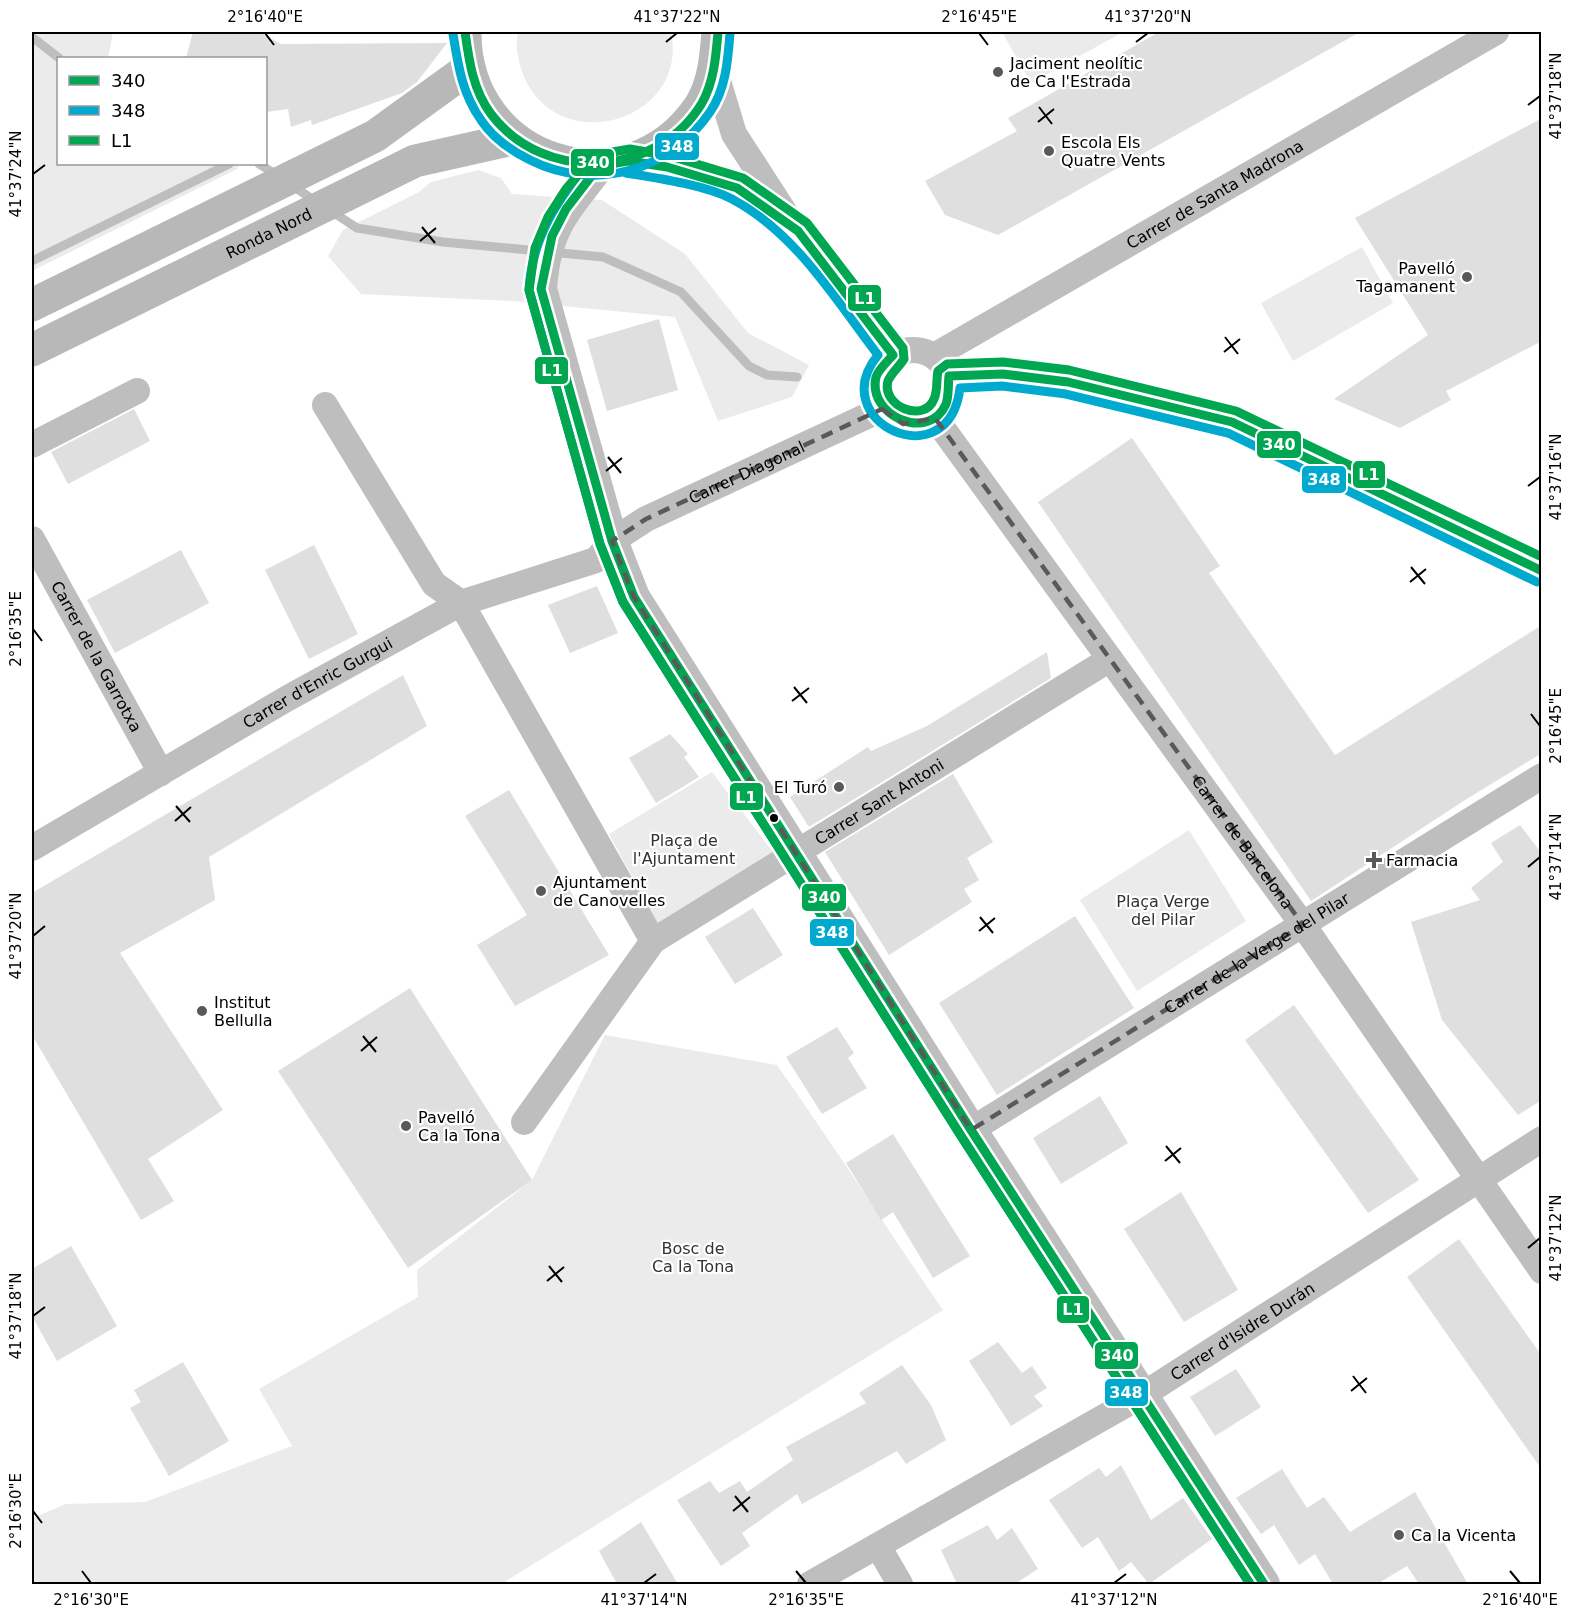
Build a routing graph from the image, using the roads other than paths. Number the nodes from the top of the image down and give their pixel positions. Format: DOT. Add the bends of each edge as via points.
graph roads {
  1 [pos="465,32"];
  2 [pos="718,32"];
  3 [pos="1496,32"];
  4 [pos="469,68"];
  5 [pos="715,71"];
  6 [pos="513,139"];
  7 [pos="614,164"];
  8 [pos="798,231"];
  9 [pos="32,305"];
  10 [pos="32,350"];
  11 [pos="893,355"];
  12 [pos="934,356"];
  13 [pos="949,376"];
  14 [pos="137,390"];
  15 [pos="325,405"];
  16 [pos="882,409"];
  17 [pos="935,418"];
  18 [pos="32,446"];
  19 [pos="32,539"];
  20 [pos="612,541"];
  21 [pos="1542,571"];
  22 [pos="461,603"];
  23 [pos="1110,659"];
  24 [pos="161,773"];
  25 [pos="1542,777"];
  26 [pos="32,848"];
  27 [pos="795,853"];
  28 [pos="1302,925"];
  29 [pos="653,941"];
  30 [pos="524,1122"];
  31 [pos="971,1130"];
  32 [pos="1542,1139"];
  33 [pos="1479,1181"];
  34 [pos="1542,1271"];
  35 [pos="1140,1396"];
  36 [pos="878,1546"];
  37 [pos="810,1584"];
  38 [pos="900,1584"];
  39 [pos="1264,1584"];
  1 -- 4 [label="main road"];
  2 -- 5 [label="main road"];
  3 -- 12 [label="street, Carrer de Santa Madrona"];
  4 -- 6 [label="main road" via="486,109"];
  4 -- 9 [label="main road" via="375,136"];
  5 -- 7 [label="main road" via="700,106 670,139"];
  5 -- 8 [label="street" via="734,134"];
  6 -- 7 [label="main road" via="555,161"];
  6 -- 10 [label="main road, Ronda Nord" via="415,161"];
  7 -- 8 [label="street" via="667,167 737,188"];
  7 -- 20 [label="street" via="553,228 542,265 541,289"];
  8 -- 11 [label="street"];
  11 -- 12 [label="street" via="918,350"];
  11 -- 16 [label="street" via="878,373 875,386"];
  12 -- 13 [label="street"];
  13 -- 17 [label="street" via="946,405"];
  13 -- 21 [label="street" via="1003,374 1068,382 1232,422"];
  14 -- 18 [label="street"];
  15 -- 22 [label="street" via="434,584"];
  16 -- 17 [label="street" via="903,424 924,424"];
  16 -- 20 [label="street, Carrer Diagonal" via="646,519"];
  17 -- 23 [label="street, Carrer de Barcelona"];
  19 -- 24 [label="street, Carrer de la Garrotxa"];
  20 -- 22 [label="street, Carrer d'Enric Gurgui" via="596,560"];
  20 -- 27 [label="street" via="634,597"];
  22 -- 24 [label="street, Carrer d'Enric Gurgui"];
  22 -- 29 [label="street"];
  23 -- 27 [label="street, Carrer Sant Antoni"];
  23 -- 28 [label="street, Carrer de Barcelona"];
  24 -- 26 [label="street, Carrer d'Enric Gurgui"];
  25 -- 28 [label="street, Carrer de la Verge del Pilar"];
  27 -- 29 [label="street, Carrer Sant Antoni"];
  27 -- 31 [label="street"];
  28 -- 31 [label="street, Carrer de la Verge del Pilar"];
  28 -- 33 [label="street, Carrer de Barcelona"];
  29 -- 30 [label="street, Carrer Sant Antoni"];
  31 -- 35 [label="street"];
  32 -- 33 [label="street, Carrer d'Isidre Durán"];
  33 -- 34 [label="street, Carrer de Barcelona"];
  33 -- 35 [label="street, Carrer d'Isidre Durán"];
  35 -- 36 [label="street, Carrer d'Isidre Durán"];
  35 -- 39 [label="street"];
  36 -- 37 [label="street, Carrer d'Isidre Durán"];
  36 -- 38 [label="street"];
}
